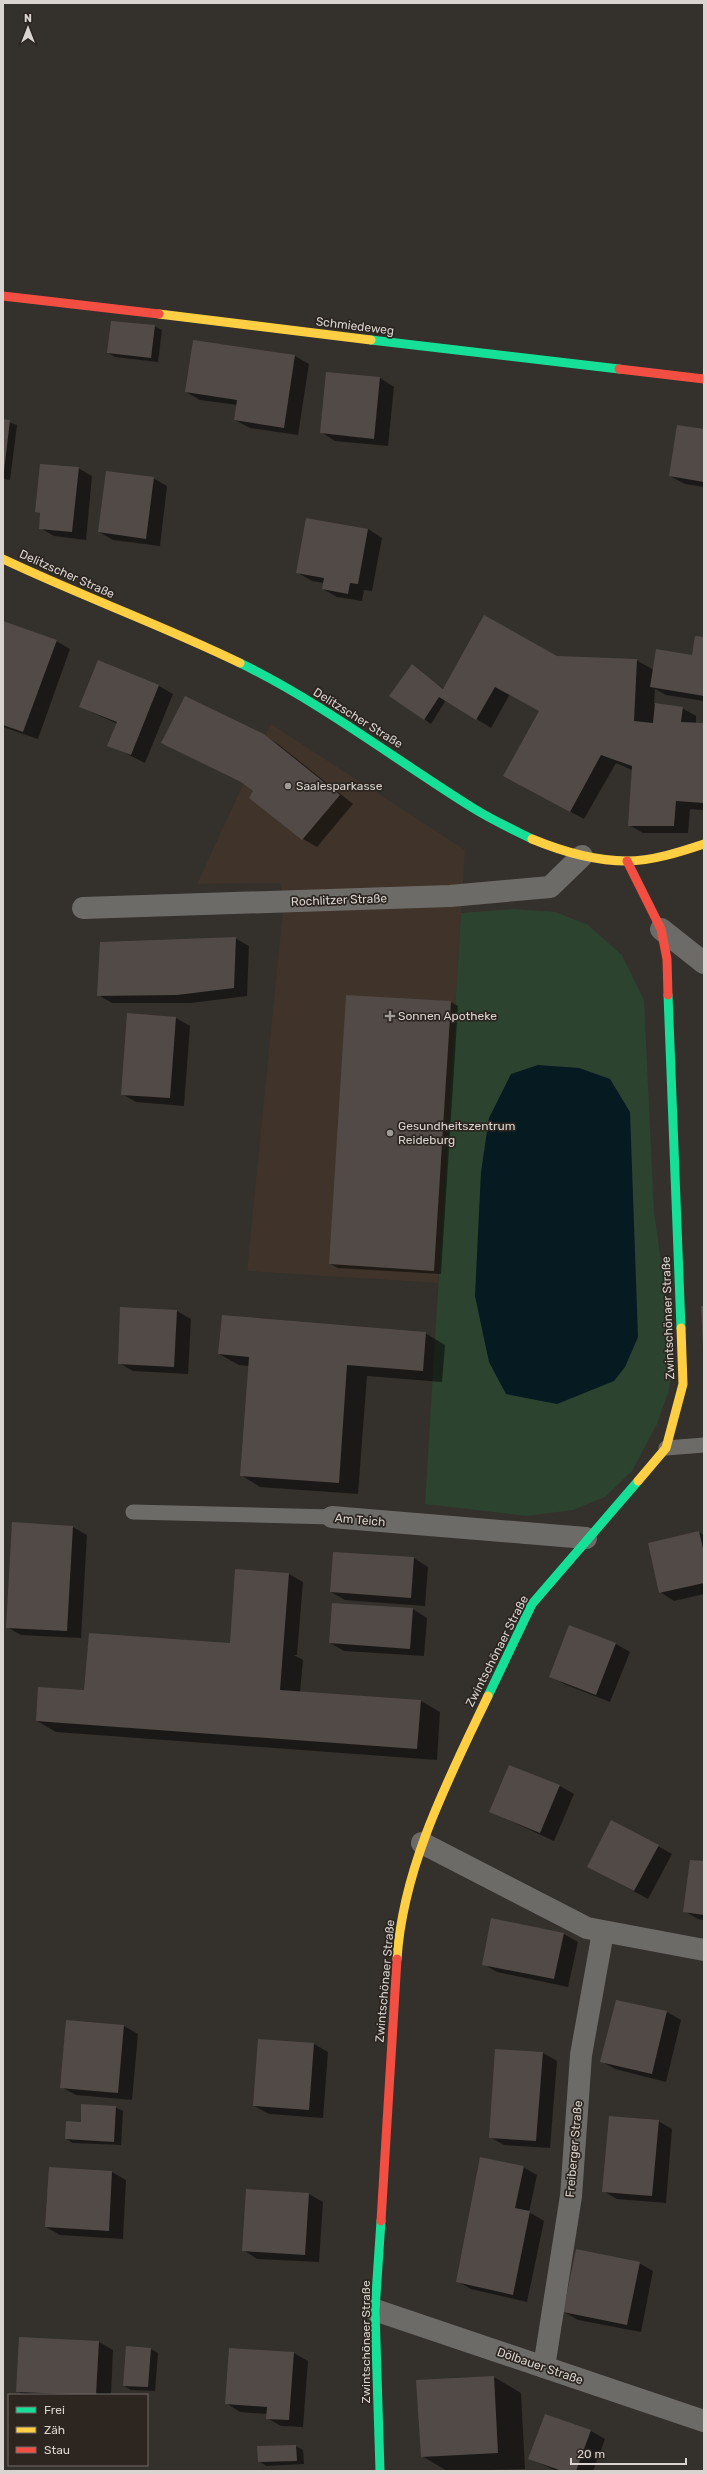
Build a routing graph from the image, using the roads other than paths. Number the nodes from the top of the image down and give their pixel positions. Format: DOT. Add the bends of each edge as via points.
graph roads {
  1 [pos="3,296"];
  2 [pos="704,379"];
  3 [pos="3,559"];
  4 [pos="704,844"];
  5 [pos="582,856"];
  6 [pos="627,861"];
  7 [pos="83,908"];
  8 [pos="661,929"];
  9 [pos="704,963"];
  10 [pos="704,1445"];
  11 [pos="666,1448"];
  12 [pos="133,1512"];
  13 [pos="332,1517"];
  14 [pos="586,1538"];
  15 [pos="422,1843"];
  16 [pos="603,1932"];
  17 [pos="704,1950"];
  18 [pos="375,2310"];
  19 [pos="544,2367"];
  20 [pos="704,2421"];
  21 [pos="380,2471"];
  1 -- 2 [label="street, Schmiedeweg"];
  3 -- 5 [label="street, Delitzscher Straße" via="55,584 195,641 265,675 390,752 474,809 533,840"];
  4 -- 6 [label="street, Delitzscher Straße" via="680,852"];
  5 -- 6 [label="street, Delitzscher Straße"];
  5 -- 7 [label="street, Rochlitzer Straße" via="550,887 450,896"];
  6 -- 8 [label="street, Zwintschönaer Straße"];
  8 -- 9 [label="street"];
  8 -- 11 [label="street, Zwintschönaer Straße" via="667,959 683,1384"];
  10 -- 11 [label="lane"];
  11 -- 14 [label="street, Zwintschönaer Straße"];
  12 -- 13 [label="lane, Am Teich"];
  13 -- 14 [label="street, Am Teich"];
  14 -- 15 [label="street, Zwintschönaer Straße" via="532,1604"];
  15 -- 16 [label="street" via="587,1928"];
  15 -- 18 [label="street, Zwintschönaer Straße" via="399,1925"];
  16 -- 17 [label="street"];
  16 -- 19 [label="street, Freiberger Straße" via="581,2055 571,2196"];
  18 -- 19 [label="street, Dölbauer Straße"];
  18 -- 21 [label="street, Zwintschönaer Straße"];
  19 -- 20 [label="street, Dölbauer Straße"];
}
